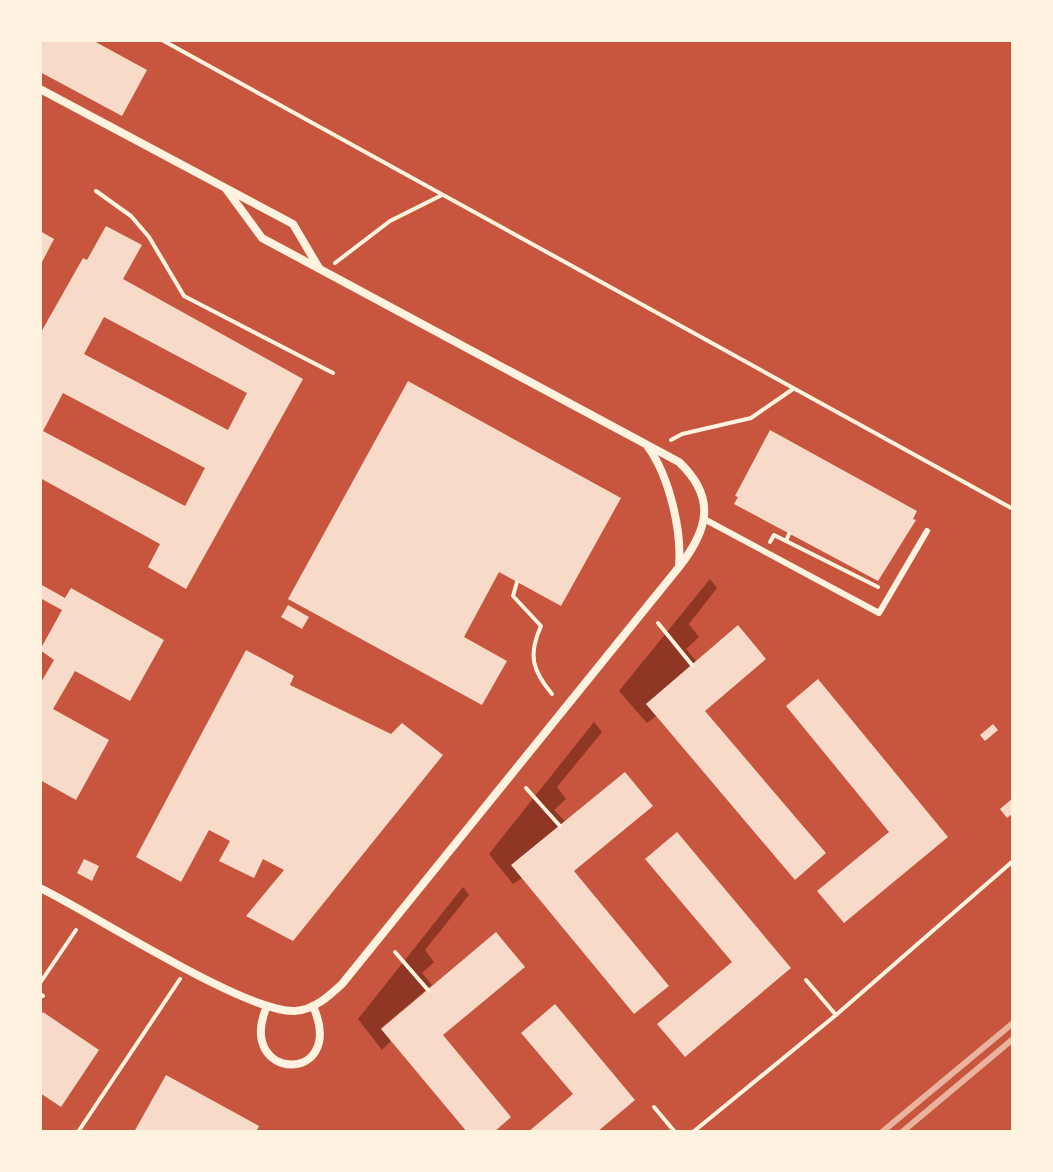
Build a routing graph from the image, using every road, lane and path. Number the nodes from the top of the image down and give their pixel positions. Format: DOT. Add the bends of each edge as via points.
graph roads {
  1 [pos="162,40"];
  2 [pos="40,89"];
  3 [pos="226,189"];
  4 [pos="96,191"];
  5 [pos="440,196"];
  6 [pos="322,270"];
  7 [pos="333,373"];
  8 [pos="793,389"];
  9 [pos="651,448"];
  10 [pos="1013,509"];
  11 [pos="706,520"];
  12 [pos="927,531"];
  13 [pos="789,534"];
  14 [pos="774,535"];
  15 [pos="786,541"];
  16 [pos="679,567"];
  17 [pos="517,582"];
  18 [pos="891,594"];
  19 [pos="658,623"];
  20 [pos="692,665"];
  21 [pos="552,694"];
  22 [pos="526,788"];
  23 [pos="560,826"];
  24 [pos="1013,861"];
  25 [pos="40,888"];
  26 [pos="76,930"];
  27 [pos="395,952"];
  28 [pos="188,967"];
  29 [pos="806,980"];
  30 [pos="40,983"];
  31 [pos="428,990"];
  32 [pos="267,1006"];
  33 [pos="313,1006"];
  34 [pos="836,1015"];
  35 [pos="654,1107"];
  36 [pos="78,1132"];
  37 [pos="675,1132"];
  38 [pos="693,1132"];
  1 -- 5 [label="path"];
  2 -- 3 [label="street"];
  3 -- 6 [label="street" via="262,238"];
  3 -- 6 [label="street" via="293,224"];
  4 -- 7 [label="path" via="131,216 149,237 184,296"];
  5 -- 6 [label="path" via="390,221"];
  5 -- 8 [label="path"];
  6 -- 9 [label="street"];
  8 -- 9 [label="path" via="751,418 682,434"];
  8 -- 10 [label="path"];
  9 -- 11 [label="street" via="690,472"];
  9 -- 16 [label="street" via="681,544"];
  11 -- 16 [label="street" via="694,549"];
  11 -- 18 [label="lane" via="879,613"];
  12 -- 18 [label="lane"];
  13 -- 15 [label="path"];
  14 -- 15 [label="path"];
  15 -- 18 [label="path"];
  16 -- 33 [label="street" via="342,984"];
  17 -- 21 [label="path" via="513,596 541,626 531,663"];
  19 -- 20 [label="path"];
  22 -- 23 [label="path"];
  24 -- 34 [label="path"];
  25 -- 28 [label="street"];
  26 -- 30 [label="path"];
  27 -- 31 [label="path"];
  28 -- 32 [label="street"];
  28 -- 36 [label="path"];
  29 -- 34 [label="path"];
  32 -- 33 [label="street" via="298,1011"];
  32 -- 33 [label="street" via="260,1029 262,1045 272,1059 290,1065 310,1059 320,1046 322,1029"];
  34 -- 38 [label="path"];
  35 -- 37 [label="path"];
}
